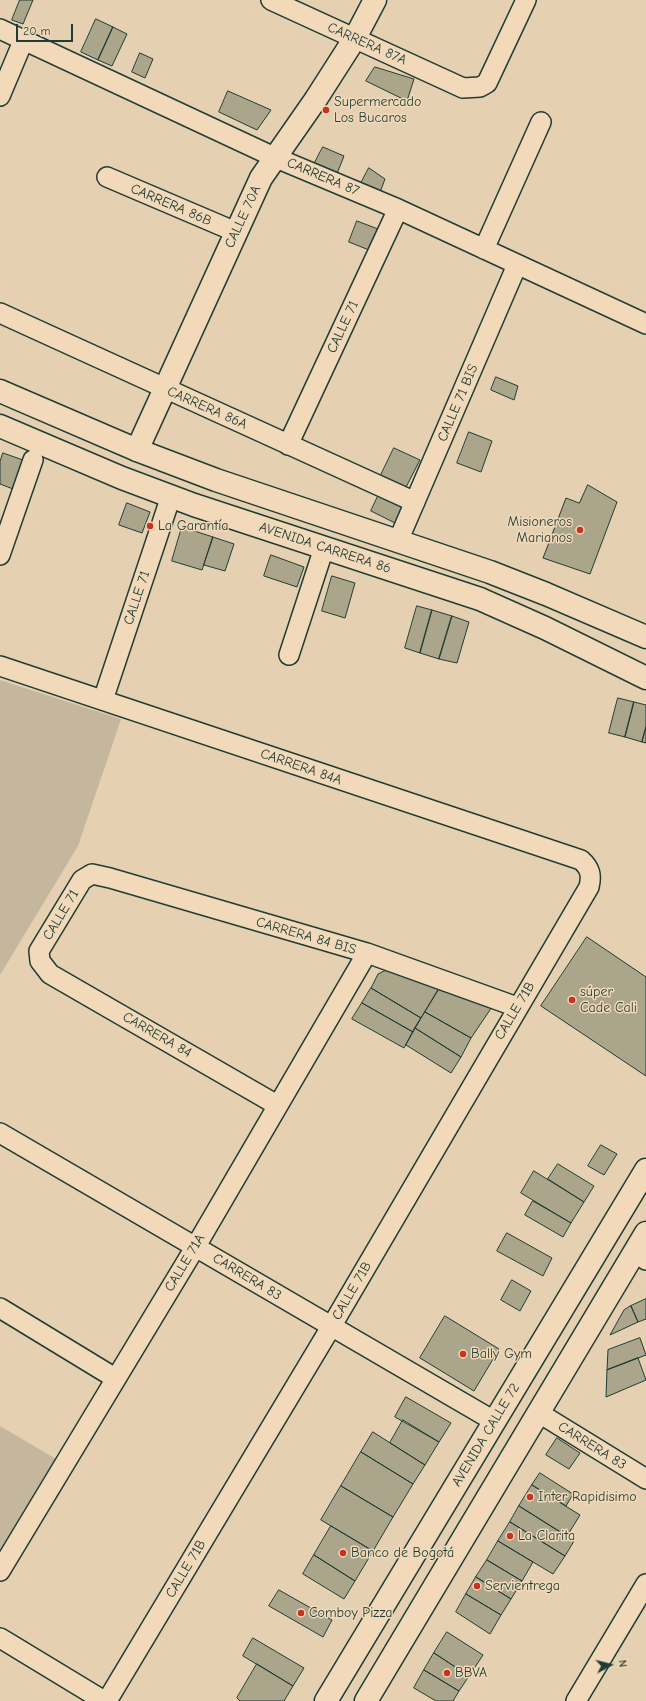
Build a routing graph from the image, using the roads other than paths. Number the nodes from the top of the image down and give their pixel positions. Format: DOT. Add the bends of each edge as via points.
graph roads {
  1 [pos="271,0"];
  2 [pos="375,0"];
  3 [pos="526,0"];
  4 [pos="0,29"];
  5 [pos="355,38"];
  6 [pos="24,39"];
  7 [pos="0,96"];
  8 [pos="541,122"];
  9 [pos="274,157"];
  10 [pos="106,177"];
  11 [pos="398,208"];
  12 [pos="236,232"];
  13 [pos="484,249"];
  14 [pos="517,265"];
  15 [pos="0,313"];
  16 [pos="646,324"];
  17 [pos="164,388"];
  18 [pos="0,391"];
  19 [pos="0,426"];
  20 [pos="288,445"];
  21 [pos="137,450"];
  22 [pos="33,460"];
  23 [pos="171,496"];
  24 [pos="415,502"];
  25 [pos="398,541"];
  26 [pos="324,548"];
  27 [pos="0,555"];
  28 [pos="646,637"];
  29 [pos="289,655"];
  30 [pos="0,666"];
  31 [pos="646,678"];
  32 [pos="103,700"];
  33 [pos="92,874"];
  34 [pos="591,879"];
  35 [pos="367,954"];
  36 [pos="40,961"];
  37 [pos="517,1006"];
  38 [pos="277,1105"];
  39 [pos="0,1133"];
  40 [pos="646,1170"];
  41 [pos="196,1246"];
  42 [pos="643,1248"];
  43 [pos="0,1308"];
  44 [pos="331,1327"];
  45 [pos="115,1378"];
  46 [pos="539,1413"];
  47 [pos="494,1421"];
  48 [pos="646,1479"];
  49 [pos="0,1571"];
  50 [pos="646,1584"];
  51 [pos="0,1638"];
  52 [pos="105,1701"];
  53 [pos="326,1701"];
  54 [pos="366,1701"];
  55 [pos="576,1701"];
  1 -- 5 [label="street, CARRERA 87A"];
  2 -- 5 [label="main road, CALLE 70A"];
  3 -- 5 [label="street, CARRERA 87A" via="487,83 480,87 463,88"];
  4 -- 6 [label="street, CARRERA 87"];
  5 -- 9 [label="main road, CALLE 70A" via="316,99"];
  6 -- 7 [label="street"];
  6 -- 9 [label="street, CARRERA 87"];
  8 -- 13 [label="street"];
  9 -- 11 [label="street, CARRERA 87"];
  9 -- 12 [label="main road, CALLE 70A" via="261,178"];
  10 -- 12 [label="street, CARRERA 86B"];
  11 -- 13 [label="street, CARRERA 87"];
  11 -- 20 [label="street, CALLE 71"];
  12 -- 17 [label="main road, CALLE 70A"];
  13 -- 14 [label="street, CARRERA 87"];
  14 -- 16 [label="street, CARRERA 87"];
  14 -- 24 [label="street, CALLE 71 BIS"];
  15 -- 17 [label="street, CARRERA 86A"];
  17 -- 20 [label="street, CARRERA 86A"];
  17 -- 21 [label="main road, CALLE 70A"];
  18 -- 21 [label="main road, AVENIDA CARRERA 86"];
  19 -- 23 [label="main road, AVENIDA CARRERA 86"];
  20 -- 24 [label="street, CARRERA 86A"];
  21 -- 25 [label="main road, AVENIDA CARRERA 86" via="216,480"];
  22 -- 27 [label="street"];
  23 -- 26 [label="main road, AVENIDA CARRERA 86"];
  23 -- 32 [label="street, CALLE 71"];
  24 -- 25 [label="street, CALLE 71 BIS"];
  25 -- 28 [label="main road, AVENIDA CARRERA 86" via="546,594"];
  26 -- 29 [label="street"];
  26 -- 31 [label="main road, AVENIDA CARRERA 86" via="480,599"];
  30 -- 32 [label="street, CARRERA 84A"];
  32 -- 34 [label="street, CARRERA 84A" via="581,860 588,867"];
  33 -- 35 [label="street, CARRERA 84 BIS"];
  33 -- 36 [label="street, CALLE 71" via="82,880 39,951"];
  34 -- 37 [label="street, CALLE 71B" via="589,887"];
  35 -- 37 [label="street, CARRERA 84 BIS"];
  35 -- 38 [label="street, CALLE 71A"];
  36 -- 38 [label="street, CARRERA 84" via="50,974"];
  37 -- 44 [label="street, CALLE 71B"];
  38 -- 41 [label="street, CALLE 71A"];
  39 -- 41 [label="street, CARRERA 83"];
  40 -- 47 [label="main road, AVENIDA CALLE 72"];
  41 -- 44 [label="street, CARRERA 83"];
  41 -- 45 [label="street, CALLE 71A"];
  42 -- 46 [label="main road"];
  43 -- 45 [label="street"];
  44 -- 47 [label="street, CARRERA 83"];
  44 -- 52 [label="street, CALLE 71B"];
  45 -- 49 [label="street, CALLE 71A"];
  46 -- 48 [label="street, CARRERA 83"];
  46 -- 54 [label="main road"];
  47 -- 53 [label="main road, AVENIDA CALLE 72"];
  50 -- 55 [label="street"];
  51 -- 52 [label="street"];
}
